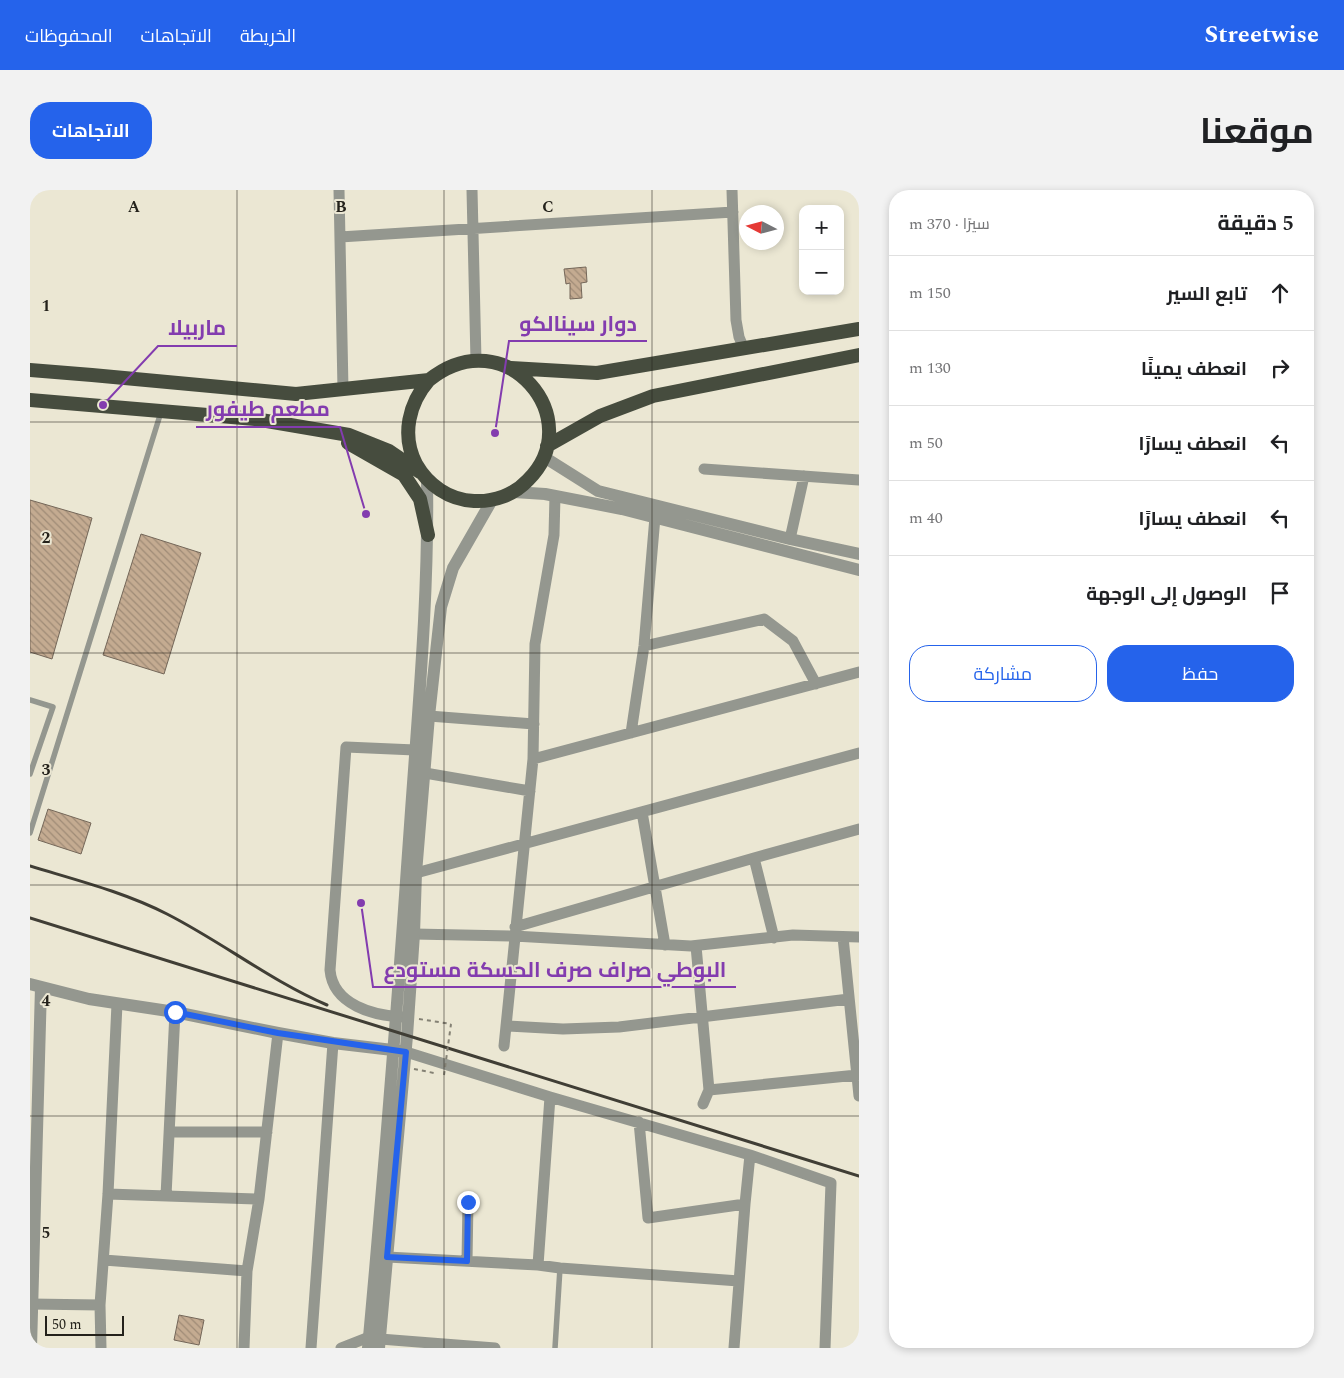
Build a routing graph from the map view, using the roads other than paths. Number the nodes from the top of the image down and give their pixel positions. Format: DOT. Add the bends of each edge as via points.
graph roads {
  1 [pos="339,190"];
  2 [pos="472,190"];
  3 [pos="732,190"];
  4 [pos="733,212"];
  5 [pos="472,229"];
  6 [pos="340,237"];
  7 [pos="859,329"];
  8 [pos="744,349"];
  9 [pos="859,355"];
  10 [pos="476,360"];
  11 [pos="510,368"];
  12 [pos="30,370"];
  13 [pos="429,380"];
  14 [pos="343,389"];
  15 [pos="30,400"];
  16 [pos="162,410"];
  17 [pos="255,419"];
  18 [pos="545,451"];
  19 [pos="704,469"];
  20 [pos="424,476"];
  21 [pos="804,476"];
  22 [pos="859,480"];
  23 [pos="514,492"];
  24 [pos="555,496"];
  25 [pos="492,500"];
  26 [pos="655,517"];
  27 [pos="428,534"];
  28 [pos="790,540"];
  29 [pos="859,554"];
  30 [pos="859,570"];
  31 [pos="644,646"];
  32 [pos="859,672"];
  33 [pos="816,684"];
  34 [pos="30,700"];
  35 [pos="430,716"];
  36 [pos="534,724"];
  37 [pos="631,733"];
  38 [pos="415,750"];
  39 [pos="859,753"];
  40 [pos="533,759"];
  41 [pos="425,773"];
  42 [pos="30,774"];
  43 [pos="530,791"];
  44 [pos="642,812"];
  45 [pos="859,829"];
  46 [pos="30,833"];
  47 [pos="524,844"];
  48 [pos="754,858"];
  49 [pos="416,873"];
  50 [pos="654,886"];
  51 [pos="515,932"];
  52 [pos="414,934"];
  53 [pos="859,937"];
  54 [pos="774,938"];
  55 [pos="843,938"];
  56 [pos="665,945"];
  57 [pos="696,946"];
  58 [pos="36,986"];
  59 [pos="849,999"];
  60 [pos="117,1004"];
  61 [pos="175,1012"];
  62 [pos="704,1016"];
  63 [pos="402,1017"];
  64 [pos="506,1026"];
  65 [pos="278,1033"];
  66 [pos="333,1043"];
  67 [pos="504,1046"];
  68 [pos="399,1051"];
  69 [pos="34,1075"];
  70 [pos="857,1075"];
  71 [pos="709,1090"];
  72 [pos="859,1096"];
  73 [pos="550,1098"];
  74 [pos="703,1104"];
  75 [pos="640,1122"];
  76 [pos="170,1132"];
  77 [pos="267,1132"];
  78 [pos="750,1155"];
  79 [pos="108,1194"];
  80 [pos="166,1196"];
  81 [pos="259,1199"];
  82 [pos="468,1202"];
  83 [pos="744,1204"];
  84 [pos="387,1257"];
  85 [pos="104,1260"];
  86 [pos="467,1261"];
  87 [pos="538,1265"];
  88 [pos="560,1268"];
  89 [pos="247,1271"];
  90 [pos="739,1281"];
  91 [pos="31,1304"];
  92 [pos="100,1305"];
  93 [pos="374,1343"];
  94 [pos="31,1348"];
  95 [pos="101,1348"];
  96 [pos="244,1348"];
  97 [pos="311,1348"];
  98 [pos="341,1348"];
  99 [pos="495,1348"];
  100 [pos="554,1348"];
  101 [pos="734,1348"];
  102 [pos="825,1348"];
  1 -- 6 [label="street"];
  2 -- 5 [label="street"];
  3 -- 4 [label="street"];
  4 -- 5 [label="street"];
  4 -- 8 [label="street" via="736,320"];
  5 -- 6 [label="street"];
  5 -- 10 [label="street"];
  6 -- 14 [label="street"];
  7 -- 8 [label="highway"];
  8 -- 11 [label="highway" via="597,373"];
  9 -- 18 [label="highway" via="653,396 600,416"];
  10 -- 11 [label="highway"];
  10 -- 13 [label="highway" via="448,367"];
  11 -- 18 [label="highway" via="521,374 538,394 548,419"];
  12 -- 14 [label="highway" via="296,394"];
  13 -- 14 [label="highway"];
  13 -- 20 [label="highway" via="416,398 408,430 411,452"];
  15 -- 16 [label="highway"];
  16 -- 17 [label="highway"];
  16 -- 46 [label="lane"];
  17 -- 20 [label="highway" via="350,435 389,451"];
  17 -- 27 [label="highway" via="352,444 404,475 420,499"];
  18 -- 23 [label="highway" via="532,477"];
  18 -- 28 [label="street" via="598,491"];
  19 -- 21 [label="street"];
  20 -- 25 [label="highway" via="446,494 457,498"];
  20 -- 27 [label="street"];
  21 -- 22 [label="street"];
  21 -- 28 [label="street"];
  23 -- 24 [label="street"];
  23 -- 25 [label="highway"];
  24 -- 26 [label="street"];
  24 -- 36 [label="street" via="554,535 534,644"];
  25 -- 35 [label="street" via="453,568 441,607"];
  26 -- 30 [label="street"];
  26 -- 31 [label="street"];
  27 -- 38 [label="street"];
  28 -- 29 [label="street"];
  31 -- 33 [label="street" via="764,619 793,641"];
  31 -- 37 [label="street"];
  32 -- 33 [label="street"];
  33 -- 37 [label="street"];
  34 -- 42 [label="lane" via="53,707"];
  35 -- 36 [label="street"];
  35 -- 41 [label="street"];
  36 -- 40 [label="street"];
  37 -- 40 [label="street"];
  38 -- 63 [label="street"];
  38 -- 63 [label="street" via="346,747 331,960 332,982 340,993 363,1010"];
  39 -- 44 [label="street"];
  40 -- 43 [label="street"];
  41 -- 43 [label="street"];
  41 -- 49 [label="street"];
  43 -- 47 [label="street"];
  44 -- 47 [label="street"];
  44 -- 50 [label="street"];
  45 -- 48 [label="street"];
  47 -- 49 [label="street"];
  47 -- 51 [label="street"];
  48 -- 50 [label="street"];
  48 -- 54 [label="street"];
  49 -- 52 [label="street"];
  50 -- 51 [label="street"];
  50 -- 56 [label="street"];
  51 -- 52 [label="street"];
  51 -- 56 [label="street"];
  51 -- 64 [label="street"];
  52 -- 63 [label="street"];
  53 -- 55 [label="street"];
  54 -- 55 [label="street" via="793,935"];
  54 -- 57 [label="street"];
  55 -- 59 [label="street"];
  56 -- 57 [label="street"];
  57 -- 62 [label="street"];
  58 -- 60 [label="street"];
  58 -- 69 [label="street"];
  59 -- 62 [label="street"];
  59 -- 70 [label="street"];
  60 -- 61 [label="street"];
  60 -- 79 [label="street"];
  61 -- 65 [label="street"];
  61 -- 76 [label="street"];
  62 -- 64 [label="street" via="619,1027"];
  62 -- 71 [label="street"];
  63 -- 68 [label="street"];
  64 -- 67 [label="street"];
  65 -- 66 [label="street"];
  65 -- 77 [label="street"];
  66 -- 68 [label="street"];
  66 -- 97 [label="street"];
  68 -- 73 [label="street"];
  68 -- 84 [label="street"];
  68 -- 93 [label="street"];
  69 -- 91 [label="street"];
  70 -- 71 [label="street"];
  70 -- 72 [label="street"];
  71 -- 74 [label="street"];
  73 -- 75 [label="street"];
  73 -- 87 [label="street"];
  75 -- 78 [label="street"];
  75 -- 83 [label="street" via="648,1218"];
  76 -- 77 [label="street"];
  76 -- 80 [label="street"];
  77 -- 81 [label="street"];
  78 -- 83 [label="street"];
  78 -- 102 [label="street" via="832,1183"];
  79 -- 80 [label="street"];
  79 -- 85 [label="street"];
  80 -- 81 [label="street"];
  81 -- 89 [label="street"];
  82 -- 86 [label="street"];
  83 -- 90 [label="street"];
  84 -- 86 [label="street"];
  84 -- 93 [label="street"];
  85 -- 89 [label="street"];
  85 -- 92 [label="street"];
  86 -- 87 [label="street"];
  87 -- 88 [label="street"];
  88 -- 90 [label="street"];
  88 -- 100 [label="lane"];
  89 -- 96 [label="street"];
  90 -- 101 [label="street"];
  91 -- 92 [label="street"];
  91 -- 94 [label="street"];
  92 -- 95 [label="street"];
  93 -- 98 [label="street"];
  93 -- 99 [label="street"];
}
